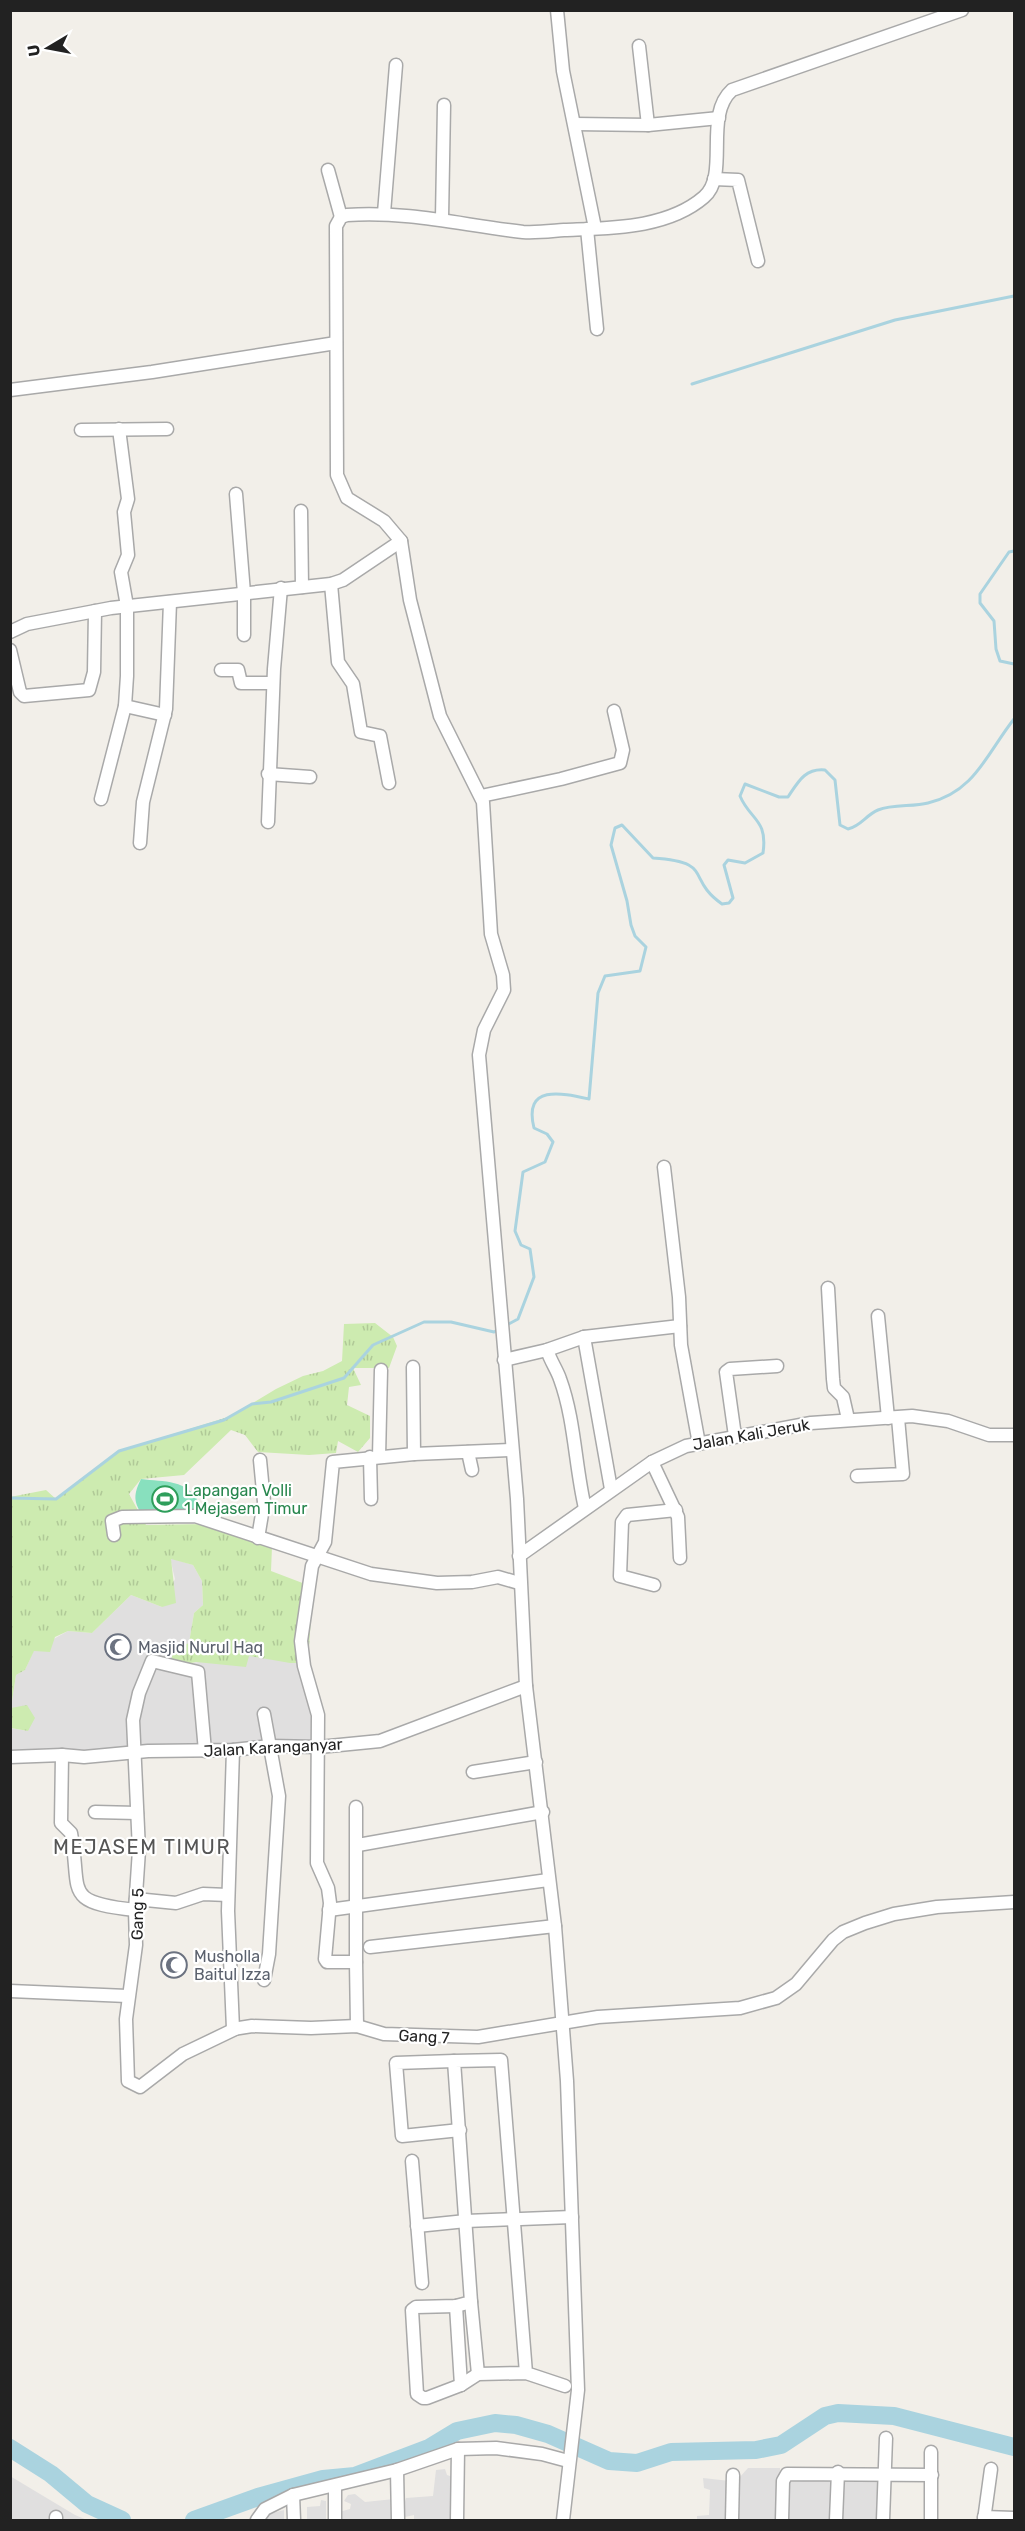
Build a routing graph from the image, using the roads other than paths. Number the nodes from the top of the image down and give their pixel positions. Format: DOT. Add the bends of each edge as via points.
graph roads {
  1 [pos="557,10"];
  2 [pos="962,10"];
  3 [pos="639,46"];
  4 [pos="396,65"];
  5 [pos="444,105"];
  6 [pos="719,118"];
  7 [pos="575,124"];
  8 [pos="648,125"];
  9 [pos="328,170"];
  10 [pos="714,179"];
  11 [pos="384,213"];
  12 [pos="341,217"];
  13 [pos="442,218"];
  14 [pos="591,229"];
  15 [pos="758,261"];
  16 [pos="597,329"];
  17 [pos="336,343"];
  18 [pos="10,390"];
  19 [pos="119,429"];
  20 [pos="167,429"];
  21 [pos="81,430"];
  22 [pos="237,494"];
  23 [pos="301,511"];
  24 [pos="400,539"];
  25 [pos="331,584"];
  26 [pos="302,587"];
  27 [pos="281,588"];
  28 [pos="244,593"];
  29 [pos="170,602"];
  30 [pos="127,606"];
  31 [pos="94,611"];
  32 [pos="10,632"];
  33 [pos="244,635"];
  34 [pos="10,650"];
  35 [pos="221,670"];
  36 [pos="273,683"];
  37 [pos="125,706"];
  38 [pos="614,711"];
  39 [pos="165,715"];
  40 [pos="268,774"];
  41 [pos="310,777"];
  42 [pos="389,783"];
  43 [pos="481,796"];
  44 [pos="101,799"];
  45 [pos="268,822"];
  46 [pos="140,843"];
  47 [pos="664,1167"];
  48 [pos="828,1288"];
  49 [pos="878,1316"];
  50 [pos="680,1326"];
  51 [pos="584,1337"];
  52 [pos="547,1350"];
  53 [pos="504,1359"];
  54 [pos="413,1366"];
  55 [pos="777,1366"];
  56 [pos="381,1370"];
  57 [pos="893,1418"];
  58 [pos="848,1419"];
  59 [pos="1014,1435"];
  60 [pos="735,1436"];
  61 [pos="699,1444"];
  62 [pos="512,1450"];
  63 [pos="468,1452"];
  64 [pos="414,1454"];
  65 [pos="375,1457"];
  66 [pos="260,1460"];
  67 [pos="652,1462"];
  68 [pos="472,1470"];
  69 [pos="856,1476"];
  70 [pos="611,1489"];
  71 [pos="371,1499"];
  72 [pos="585,1508"];
  73 [pos="676,1510"];
  74 [pos="114,1535"];
  75 [pos="258,1538"];
  76 [pos="318,1558"];
  77 [pos="680,1558"];
  78 [pos="519,1572"];
  79 [pos="654,1585"];
  80 [pos="526,1686"];
  81 [pos="264,1714"];
  82 [pos="270,1746"];
  83 [pos="319,1747"];
  84 [pos="233,1750"];
  85 [pos="205,1751"];
  86 [pos="133,1752"];
  87 [pos="62,1755"];
  88 [pos="10,1757"];
  89 [pos="536,1762"];
  90 [pos="473,1773"];
  91 [pos="356,1808"];
  92 [pos="95,1812"];
  93 [pos="543,1812"];
  94 [pos="137,1813"];
  95 [pos="363,1844"];
  96 [pos="548,1880"];
  97 [pos="228,1895"];
  98 [pos="1014,1902"];
  99 [pos="135,1905"];
  100 [pos="356,1908"];
  101 [pos="329,1910"];
  102 [pos="555,1926"];
  103 [pos="370,1947"];
  104 [pos="356,1962"];
  105 [pos="264,1980"];
  106 [pos="10,1991"];
  107 [pos="128,1996"];
  108 [pos="563,2021"];
  109 [pos="357,2026"];
  110 [pos="233,2028"];
  111 [pos="454,2061"];
  112 [pos="127,2075"];
  113 [pos="460,2130"];
  114 [pos="412,2160"];
  115 [pos="572,2217"];
  116 [pos="513,2220"];
  117 [pos="466,2221"];
  118 [pos="417,2226"];
  119 [pos="422,2283"];
  120 [pos="471,2302"];
  121 [pos="456,2306"];
  122 [pos="525,2373"];
  123 [pos="478,2374"];
  124 [pos="461,2385"];
  125 [pos="565,2386"];
  126 [pos="886,2438"];
  127 [pos="458,2449"];
  128 [pos="931,2452"];
  129 [pos="569,2456"];
  130 [pos="991,2469"];
  131 [pos="397,2470"];
  132 [pos="838,2472"];
  133 [pos="885,2474"];
  134 [pos="733,2475"];
  135 [pos="932,2475"];
  136 [pos="335,2486"];
  137 [pos="293,2495"];
  138 [pos="984,2518"];
  139 [pos="1014,2518"];
  140 [pos="257,2520"];
  141 [pos="294,2520"];
  142 [pos="334,2520"];
  143 [pos="398,2520"];
  144 [pos="457,2520"];
  145 [pos="563,2520"];
  146 [pos="732,2520"];
  147 [pos="782,2520"];
  148 [pos="836,2520"];
  149 [pos="884,2520"];
  150 [pos="931,2520"];
  1 -- 7 [label="street" via="562,62"];
  2 -- 6 [label="street" via="732,90 724,99"];
  3 -- 8 [label="street"];
  4 -- 11 [label="street"];
  5 -- 13 [label="street"];
  6 -- 8 [label="street"];
  6 -- 10 [label="street"];
  7 -- 8 [label="street"];
  7 -- 14 [label="street"];
  9 -- 12 [label="street"];
  10 -- 14 [label="street" via="706,196 672,214 644,224"];
  10 -- 15 [label="street" via="738,180"];
  11 -- 12 [label="street"];
  11 -- 13 [label="street"];
  12 -- 17 [label="street" via="336,226"];
  13 -- 14 [label="street" via="525,232"];
  14 -- 16 [label="street"];
  17 -- 18 [label="street"];
  17 -- 24 [label="street" via="339,485 347,498 384,521"];
  19 -- 20 [label="street"];
  19 -- 21 [label="street"];
  19 -- 30 [label="street" via="128,499 124,512 128,555 121,572"];
  22 -- 28 [label="street"];
  23 -- 26 [label="street"];
  24 -- 25 [label="street" via="343,580"];
  24 -- 43 [label="street" via="410,600 440,716"];
  25 -- 26 [label="street"];
  25 -- 42 [label="street" via="338,662 356,690 361,732 380,736"];
  26 -- 27 [label="street"];
  27 -- 28 [label="street"];
  27 -- 36 [label="street"];
  28 -- 29 [label="street"];
  28 -- 33 [label="street"];
  29 -- 30 [label="street"];
  29 -- 39 [label="street"];
  30 -- 31 [label="street"];
  30 -- 37 [label="street"];
  31 -- 32 [label="street" via="27,624"];
  31 -- 34 [label="street" via="94,672 89,690 24,696"];
  35 -- 36 [label="street" via="237,670 241,683"];
  36 -- 40 [label="street"];
  37 -- 39 [label="street"];
  37 -- 44 [label="street"];
  38 -- 43 [label="street" via="623,750 616,765"];
  39 -- 46 [label="street" via="143,802"];
  40 -- 41 [label="street"];
  40 -- 45 [label="street"];
  43 -- 53 [label="street" via="491,934 504,983 502,996 484,1030 479,1054"];
  47 -- 50 [label="street"];
  48 -- 58 [label="street" via="832,1379 843,1397"];
  49 -- 57 [label="street"];
  50 -- 51 [label="street"];
  50 -- 61 [label="street"];
  51 -- 52 [label="street"];
  51 -- 70 [label="street"];
  52 -- 53 [label="street"];
  52 -- 72 [label="street" via="560,1376"];
  53 -- 62 [label="street"];
  54 -- 64 [label="street"];
  55 -- 60 [label="street" via="726,1372"];
  56 -- 65 [label="street"];
  57 -- 58 [label="street, Jalan Kali Jeruk"];
  57 -- 59 [label="street, Jalan Kali Jeruk" via="938,1418 989,1436"];
  57 -- 69 [label="street" via="903,1474"];
  58 -- 60 [label="street, Jalan Kali Jeruk"];
  60 -- 61 [label="street, Jalan Kali Jeruk"];
  61 -- 67 [label="street, Jalan Kali Jeruk" via="676,1449"];
  62 -- 63 [label="street"];
  62 -- 78 [label="street"];
  63 -- 64 [label="street"];
  63 -- 68 [label="street"];
  64 -- 65 [label="street"];
  65 -- 71 [label="street"];
  65 -- 76 [label="street" via="333,1462 325,1542"];
  66 -- 75 [label="street" via="264,1502"];
  67 -- 70 [label="street, Jalan Kali Jeruk"];
  67 -- 73 [label="street"];
  70 -- 72 [label="street, Jalan Kali Jeruk"];
  72 -- 78 [label="street, Jalan Kali Jeruk"];
  73 -- 77 [label="street" via="681,1529"];
  73 -- 79 [label="street" via="627,1515 622,1522 620,1576"];
  74 -- 75 [label="street" via="112,1521 122,1517 192,1515"];
  75 -- 76 [label="street"];
  76 -- 78 [label="street" via="371,1574 437,1583 472,1582"];
  76 -- 83 [label="street" via="310,1578 301,1641 318,1715"];
  78 -- 80 [label="street"];
  80 -- 83 [label="street, Jalan Karanganyar" via="396,1737"];
  80 -- 89 [label="street"];
  81 -- 82 [label="street"];
  82 -- 83 [label="street, Jalan Karanganyar"];
  82 -- 84 [label="street, Jalan Karanganyar"];
  82 -- 105 [label="street" via="279,1796 271,1934"];
  83 -- 101 [label="street" via="317,1863 328,1888"];
  84 -- 85 [label="street, Jalan Karanganyar"];
  84 -- 97 [label="street"];
  85 -- 86 [label="street, Jalan Karanganyar"];
  85 -- 86 [label="street, Gang 5" via="198,1672 154,1661 139,1693 133,1720"];
  86 -- 87 [label="street, Jalan Karanganyar"];
  86 -- 94 [label="street, Gang 5"];
  87 -- 88 [label="street, Jalan Karanganyar"];
  87 -- 99 [label="street" via="61,1823 71,1833 75,1885 92,1903"];
  89 -- 90 [label="street"];
  89 -- 93 [label="street"];
  91 -- 95 [label="street"];
  92 -- 94 [label="street"];
  93 -- 95 [label="street"];
  93 -- 96 [label="street"];
  94 -- 99 [label="street, Gang 5"];
  95 -- 100 [label="street"];
  96 -- 100 [label="street"];
  96 -- 102 [label="street"];
  97 -- 99 [label="street" via="203,1894 176,1903"];
  97 -- 110 [label="street"];
  98 -- 108 [label="street, Gang 7" via="937,1907 865,1923 833,1940 796,1984 776,1998 740,2008"];
  99 -- 107 [label="street, Gang 5" via="136,1945"];
  100 -- 101 [label="street"];
  100 -- 104 [label="street"];
  101 -- 104 [label="street" via="325,1960"];
  102 -- 103 [label="street"];
  102 -- 108 [label="street"];
  104 -- 109 [label="street"];
  106 -- 107 [label="street"];
  107 -- 112 [label="street, Gang 5"];
  108 -- 109 [label="street, Gang 7" via="478,2037 384,2034"];
  108 -- 115 [label="street"];
  109 -- 110 [label="street, Gang 7"];
  110 -- 112 [label="street, Gang 7" via="183,2054 140,2087 131,2085"];
  111 -- 113 [label="street"];
  111 -- 113 [label="street" via="396,2063 399,2136"];
  111 -- 116 [label="street" via="501,2060"];
  113 -- 117 [label="street"];
  114 -- 118 [label="street"];
  115 -- 116 [label="street"];
  115 -- 129 [label="street" via="578,2390"];
  116 -- 117 [label="street"];
  116 -- 122 [label="street"];
  117 -- 118 [label="street"];
  117 -- 120 [label="street"];
  118 -- 119 [label="street"];
  120 -- 121 [label="street"];
  120 -- 123 [label="street"];
  121 -- 124 [label="street"];
  121 -- 124 [label="street" via="412,2310 417,2394 427,2398"];
  122 -- 123 [label="street"];
  122 -- 125 [label="street"];
  123 -- 124 [label="street"];
  126 -- 133 [label="street"];
  127 -- 129 [label="street" via="496,2448"];
  127 -- 131 [label="street"];
  127 -- 144 [label="street"];
  128 -- 135 [label="street"];
  129 -- 145 [label="street"];
  130 -- 138 [label="street"];
  131 -- 136 [label="street"];
  131 -- 143 [label="street"];
  132 -- 133 [label="street"];
  132 -- 147 [label="street" via="785,2475"];
  132 -- 148 [label="street"];
  133 -- 135 [label="street"];
  133 -- 149 [label="street"];
  134 -- 146 [label="street"];
  135 -- 150 [label="street"];
  136 -- 137 [label="street"];
  136 -- 142 [label="street"];
  137 -- 140 [label="street" via="266,2509"];
  137 -- 141 [label="street"];
  138 -- 139 [label="street"];
}
